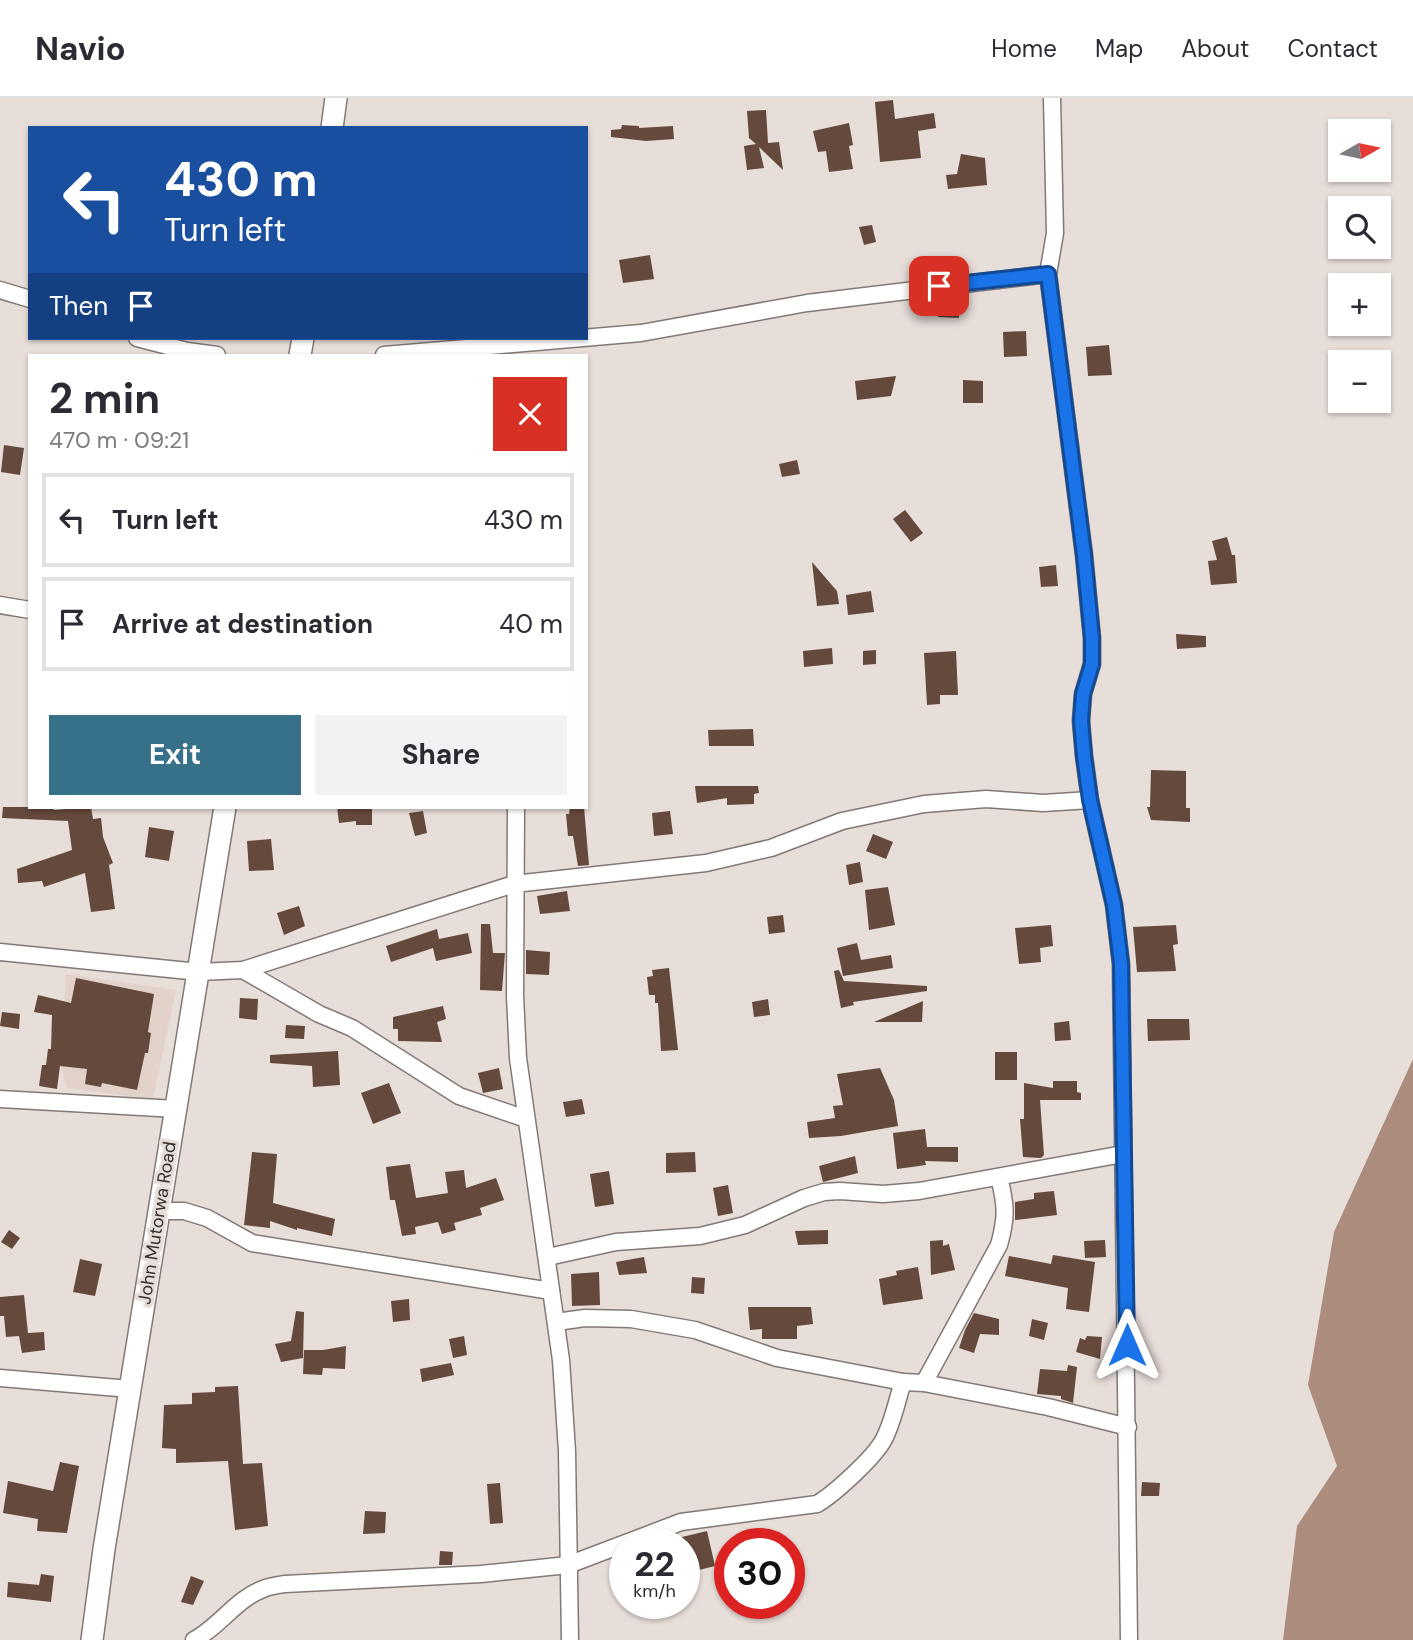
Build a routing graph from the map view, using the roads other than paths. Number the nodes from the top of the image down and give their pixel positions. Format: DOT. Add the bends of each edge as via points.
graph roads {
  1 [pos="336,98"];
  2 [pos="1052,98"];
  3 [pos="331,126"];
  4 [pos="1048,274"];
  5 [pos="0,290"];
  6 [pos="28,298"];
  7 [pos="145,340"];
  8 [pos="587,340"];
  9 [pos="588,340"];
  10 [pos="517,349"];
  11 [pos="209,354"];
  12 [pos="406,354"];
  13 [pos="0,605"];
  14 [pos="28,610"];
  15 [pos="1090,800"];
  16 [pos="225,809"];
  17 [pos="516,809"];
  18 [pos="514,884"];
  19 [pos="0,952"];
  20 [pos="243,970"];
  21 [pos="199,972"];
  22 [pos="0,1099"];
  23 [pos="176,1109"];
  24 [pos="526,1119"];
  25 [pos="1122,1154"];
  26 [pos="999,1177"];
  27 [pos="160,1210"];
  28 [pos="548,1257"];
  29 [pos="551,1291"];
  30 [pos="556,1322"];
  31 [pos="0,1378"];
  32 [pos="903,1382"];
  33 [pos="924,1382"];
  34 [pos="130,1389"];
  35 [pos="1128,1427"];
  36 [pos="568,1565"];
  37 [pos="92,1640"];
  38 [pos="194,1640"];
  39 [pos="570,1640"];
  40 [pos="1129,1640"];
  1 -- 3 [label="street"];
  2 -- 4 [label="street" via="1055,233"];
  4 -- 9 [label="street" via="807,303"];
  4 -- 15 [label="street" via="1092,638 1081,721"];
  5 -- 6 [label="street"];
  7 -- 11 [label="street"];
  8 -- 10 [label="street"];
  10 -- 12 [label="street"];
  13 -- 14 [label="street"];
  15 -- 18 [label="street" via="986,799 924,804 842,821 771,848 706,863"];
  15 -- 25 [label="street" via="1114,905 1121,964"];
  16 -- 21 [label="street, John Mutorwa Road"];
  17 -- 18 [label="street"];
  18 -- 20 [label="street"];
  18 -- 24 [label="street" via="517,1045"];
  19 -- 21 [label="street"];
  20 -- 21 [label="street"];
  20 -- 24 [label="street" via="352,1028 459,1096"];
  21 -- 23 [label="street, John Mutorwa Road"];
  22 -- 23 [label="street"];
  23 -- 27 [label="street, John Mutorwa Road"];
  24 -- 28 [label="street"];
  25 -- 26 [label="street"];
  25 -- 35 [label="street"];
  26 -- 28 [label="street" via="919,1191 824,1192 745,1225 700,1236 616,1242"];
  26 -- 33 [label="street" via="1006,1221 999,1245"];
  27 -- 29 [label="street" via="206,1218 252,1243"];
  27 -- 34 [label="street, John Mutorwa Road"];
  28 -- 29 [label="street"];
  29 -- 30 [label="street"];
  30 -- 32 [label="street" via="631,1319 695,1330 777,1358"];
  30 -- 36 [label="street" via="568,1451"];
  31 -- 34 [label="street"];
  32 -- 33 [label="street"];
  32 -- 36 [label="street" via="884,1439 826,1499 807,1506 681,1522"];
  33 -- 35 [label="street"];
  34 -- 37 [label="street, John Mutorwa Road"];
  35 -- 40 [label="street"];
  36 -- 38 [label="street" via="264,1588"];
  36 -- 39 [label="street"];
}
